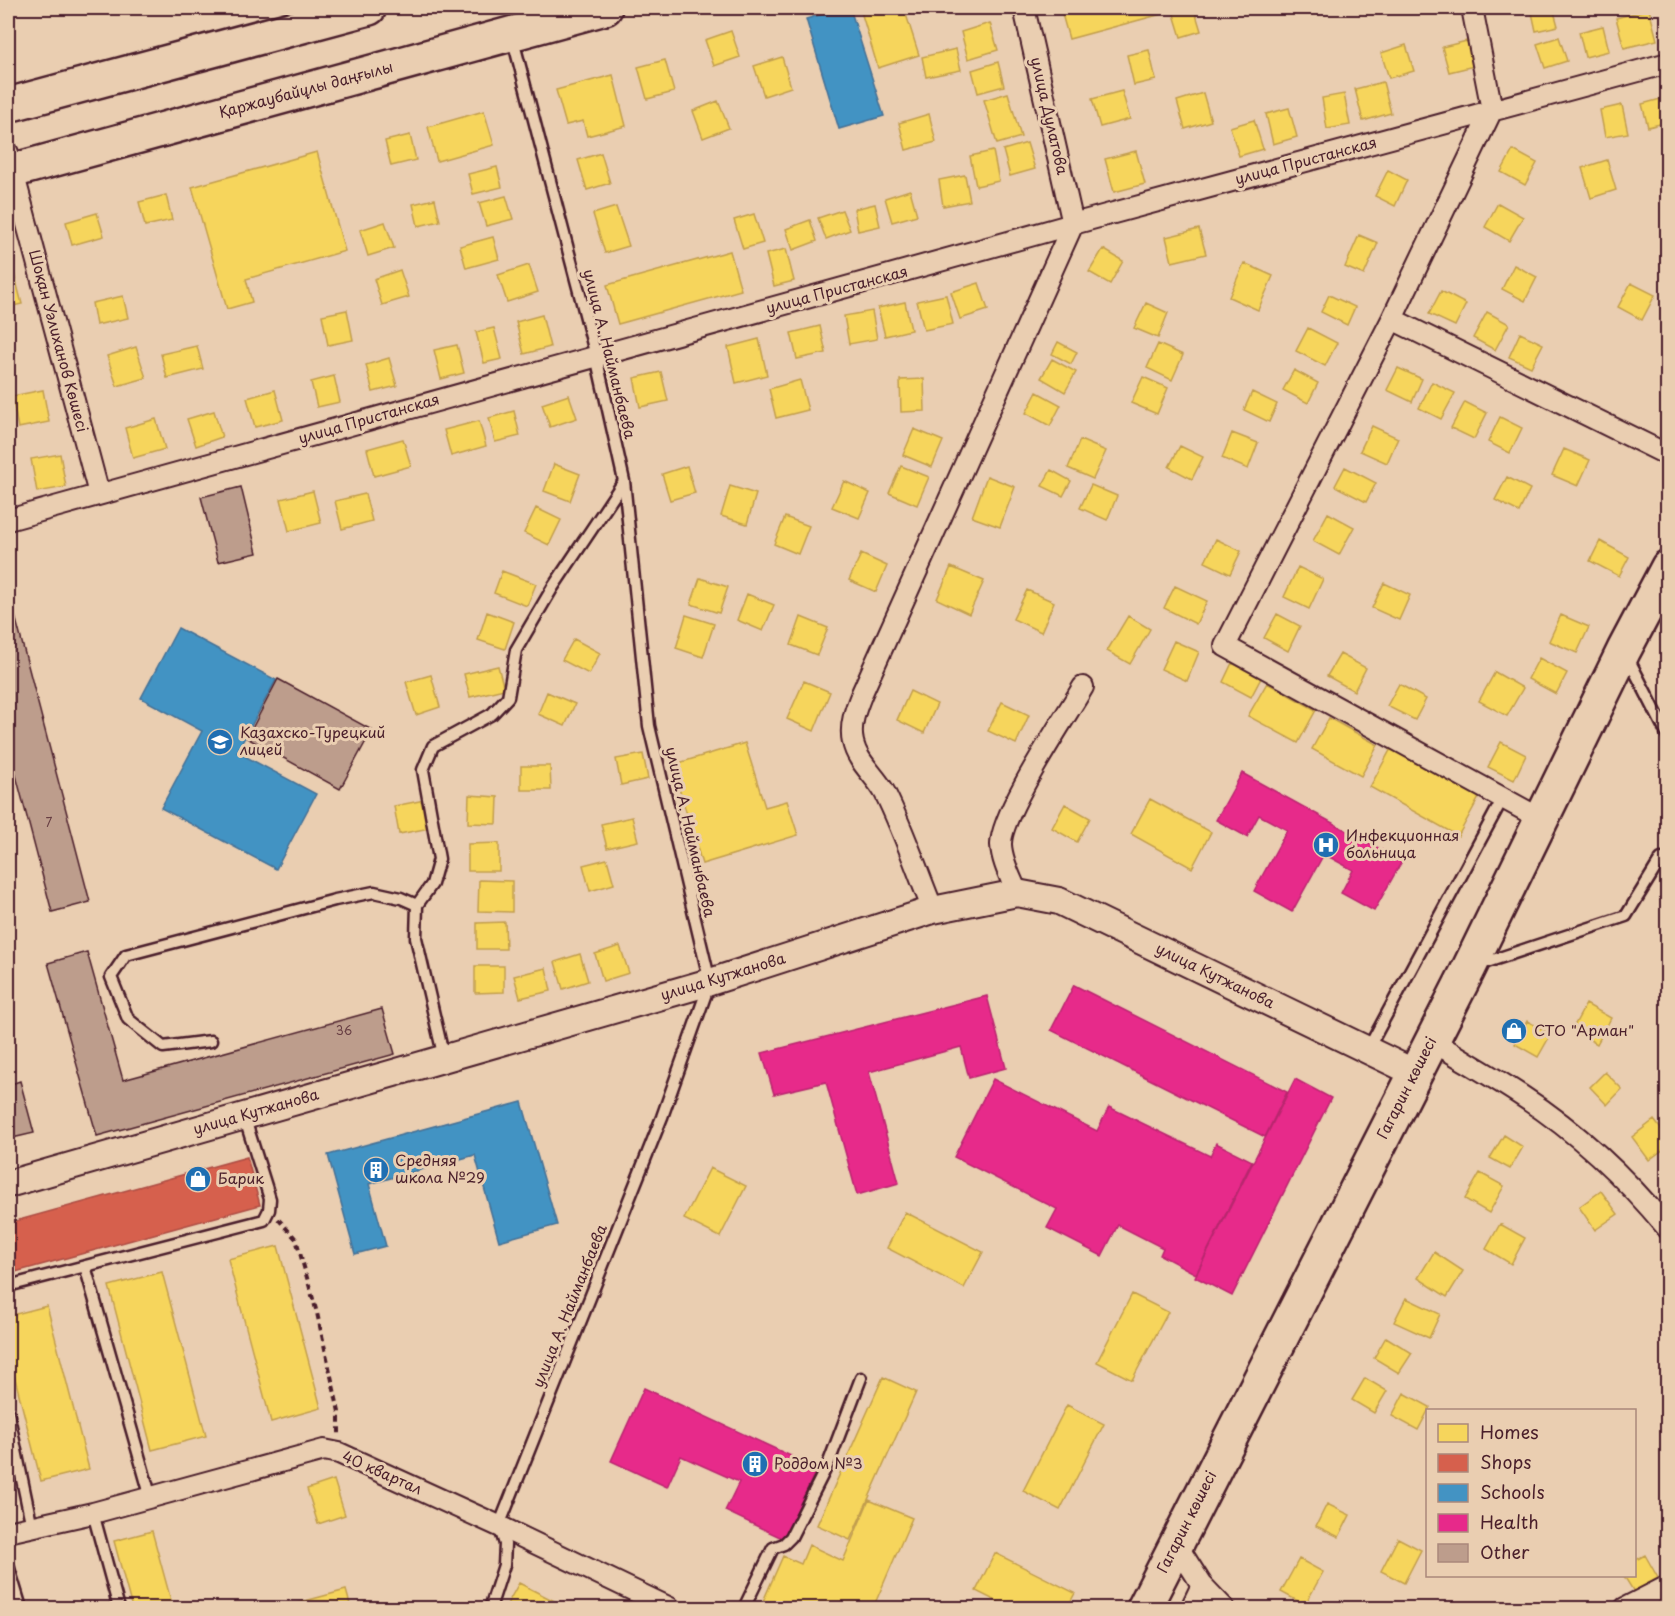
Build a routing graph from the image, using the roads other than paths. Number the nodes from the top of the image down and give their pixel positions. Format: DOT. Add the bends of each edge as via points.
graph roads {
  1 [pos="369,8"];
  2 [pos="605,8"];
  3 [pos="1024,8"];
  4 [pos="1472,8"];
  5 [pos="511,33"];
  6 [pos="1668,63"];
  7 [pos="8,105"];
  8 [pos="1492,110"];
  9 [pos="9,166"];
  10 [pos="1073,224"];
  11 [pos="1392,319"];
  12 [pos="596,356"];
  13 [pos="1668,455"];
  14 [pos="624,481"];
  15 [pos="99,494"];
  16 [pos="8,520"];
  17 [pos="1668,567"];
  18 [pos="1624,650"];
  19 [pos="1083,687"];
  20 [pos="1668,736"];
  21 [pos="1503,798"];
  22 [pos="1541,819"];
  23 [pos="1661,859"];
  24 [pos="1017,893"];
  25 [pos="417,906"];
  26 [pos="933,910"];
  27 [pos="1469,968"];
  28 [pos="710,982"];
  29 [pos="1431,1040"];
  30 [pos="211,1041"];
  31 [pos="1367,1049"];
  32 [pos="444,1058"];
  33 [pos="1415,1073"];
  34 [pos="243,1116"];
  35 [pos="8,1184"];
  36 [pos="1668,1229"];
  37 [pos="85,1266"];
  38 [pos="8,1286"];
  39 [pos="861,1378"];
  40 [pos="8,1412"];
  41 [pos="151,1498"];
  42 [pos="93,1514"];
  43 [pos="498,1526"];
  44 [pos="32,1527"];
  45 [pos="8,1533"];
  46 [pos="1176,1544"];
  47 [pos="8,1565"];
  48 [pos="1202,1585"];
  49 [pos="1668,1586"];
  50 [pos="21,1608"];
  51 [pos="119,1608"];
  52 [pos="490,1608"];
  53 [pos="670,1608"];
  54 [pos="744,1608"];
  55 [pos="1144,1608"];
  56 [pos="1191,1608"];
  57 [pos="1224,1608"];
  58 [pos="1625,1608"];
  1 -- 7 [label="highway"];
  2 -- 5 [label="highway, Қаржаубайұлы даңғылы"];
  3 -- 10 [label="street, улица Дулатова"];
  4 -- 8 [label="street"];
  5 -- 9 [label="highway, Қаржаубайұлы даңғылы"];
  5 -- 12 [label="lane, улица А. Найманбаева"];
  6 -- 8 [label="street, улица Пристанская"];
  8 -- 10 [label="street, улица Пристанская"];
  8 -- 11 [label="street"];
  9 -- 15 [label="street, Шоқан Уәлиханов Көшесі"];
  10 -- 12 [label="street, улица Пристанская"];
  10 -- 26 [label="street" via="855,710 853,743 893,809"];
  11 -- 13 [label="street"];
  11 -- 21 [label="street" via="1226,646"];
  12 -- 14 [label="lane, улица А. Найманбаева"];
  12 -- 15 [label="street, улица Пристанская"];
  14 -- 25 [label="lane" via="553,586 516,650 508,696 492,714 433,746 423,770 439,859 432,884"];
  14 -- 28 [label="lane, улица А. Найманбаева" via="649,726"];
  15 -- 16 [label="street, улица Пристанская"];
  17 -- 18 [label="highway, Гагарин көшесі"];
  18 -- 20 [label="lane"];
  18 -- 22 [label="highway, Гагарин көшесі"];
  19 -- 24 [label="street" via="1007,822 1001,844"];
  21 -- 22 [label="street"];
  21 -- 31 [label="lane"];
  22 -- 27 [label="highway, Гагарин көшесі"];
  23 -- 27 [label="lane" via="1626,916"];
  24 -- 26 [label="street, улица Кутжанова"];
  24 -- 31 [label="street, улица Кутжанова" via="1059,901"];
  25 -- 30 [label="lane" via="374,892 126,955 111,977 128,1019 163,1047"];
  25 -- 32 [label="lane" via="416,938"];
  26 -- 28 [label="street, улица Кутжанова"];
  27 -- 29 [label="highway, Гагарин көшесі"];
  28 -- 32 [label="street, улица Кутжанова"];
  28 -- 43 [label="lane, улица А. Найманбаева" via="662,1117"];
  29 -- 33 [label="highway, Гагарин көшесі"];
  29 -- 36 [label="street" via="1523,1097 1601,1157"];
  31 -- 33 [label="street, улица Кутжанова"];
  32 -- 34 [label="street, улица Кутжанова"];
  33 -- 46 [label="highway, Гагарин көшесі"];
  34 -- 35 [label="street, улица Кутжанова"];
  34 -- 37 [label="lane" via="270,1198 264,1220"];
  37 -- 38 [label="lane"];
  37 -- 41 [label="lane"];
  39 -- 54 [label="lane" via="829,1462 791,1537 773,1548"];
  40 -- 44 [label="lane"];
  41 -- 42 [label="street, 40 квартал"];
  41 -- 43 [label="street, 40 квартал" via="324,1450 339,1453"];
  42 -- 44 [label="street, 40 квартал"];
  42 -- 51 [label="lane"];
  43 -- 52 [label="lane" via="505,1544 504,1565"];
  43 -- 53 [label="street, 40 квартал"];
  44 -- 45 [label="street, 40 квартал"];
  46 -- 48 [label="street"];
  46 -- 55 [label="highway, Гагарин көшесі"];
  47 -- 50 [label="lane"];
  48 -- 56 [label="street"];
  48 -- 57 [label="street"];
  49 -- 58 [label="street"];
}
